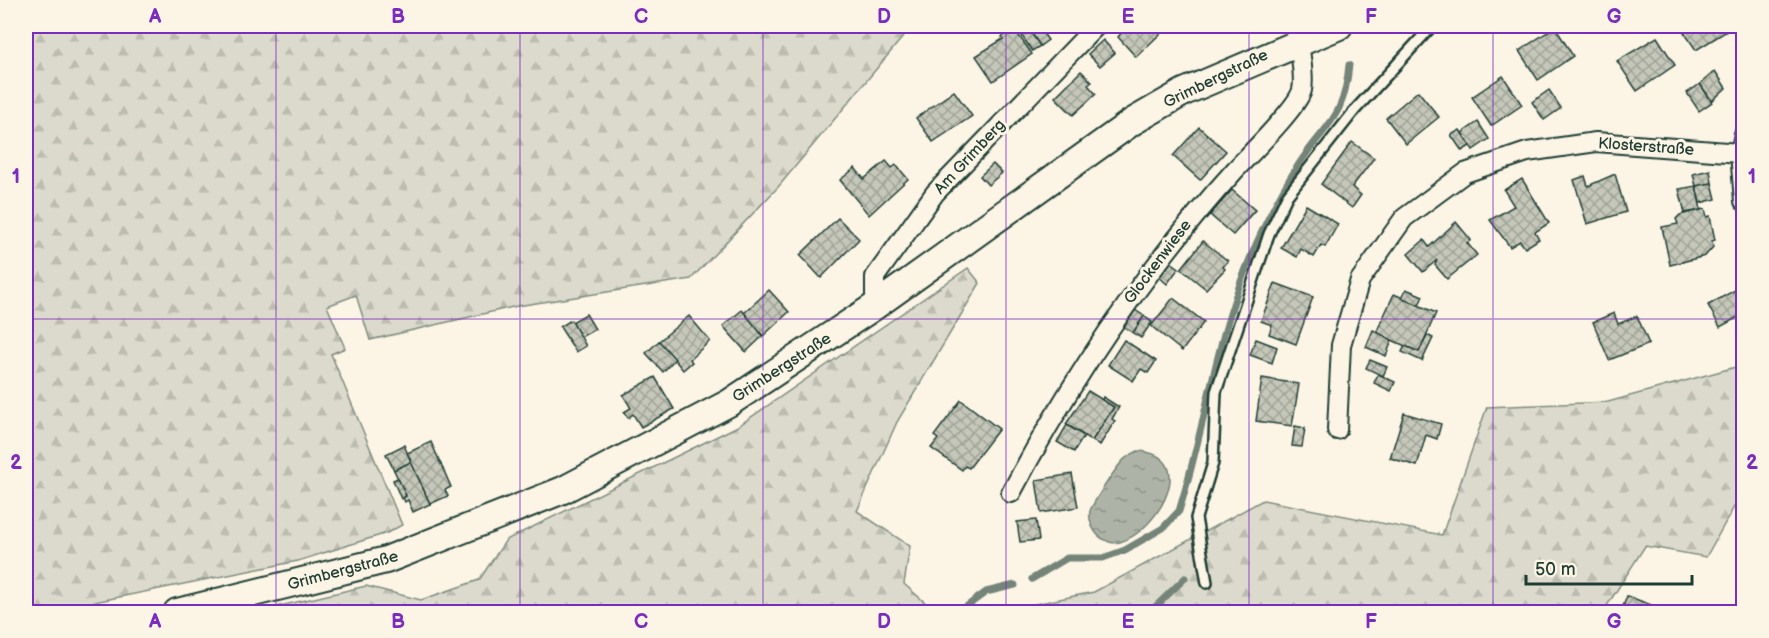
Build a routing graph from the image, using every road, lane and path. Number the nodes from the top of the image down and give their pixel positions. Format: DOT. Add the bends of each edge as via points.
graph roads {
  1 [pos="1096,26"];
  2 [pos="1339,26"];
  3 [pos="1432,26"];
  4 [pos="1299,40"];
  5 [pos="1743,134"];
  6 [pos="1740,153"];
  7 [pos="1743,201"];
  8 [pos="875,306"];
  9 [pos="1337,430"];
  10 [pos="1011,493"];
  11 [pos="1207,583"];
  12 [pos="177,612"];
  1 -- 8 [label="street, Am Grimberg" via="935,193 875,277"];
  2 -- 4 [label="street, Grimbergstraße"];
  3 -- 11 [label="lane" via="1355,110 1287,196 1269,234 1216,392 1213,463 1196,518"];
  4 -- 8 [label="street, Grimbergstraße" via="1184,92 1132,122"];
  4 -- 10 [label="street, Glockenwiese" via="1302,91 1283,118 1192,217 1115,318 1044,431"];
  5 -- 6 [label="street"];
  6 -- 7 [label="street"];
  6 -- 9 [label="street, Klosterstraße" via="1596,142 1527,152 1465,173 1404,218 1360,280 1341,345"];
  8 -- 12 [label="street, Grimbergstraße" via="729,403 563,490 386,560"];
}
